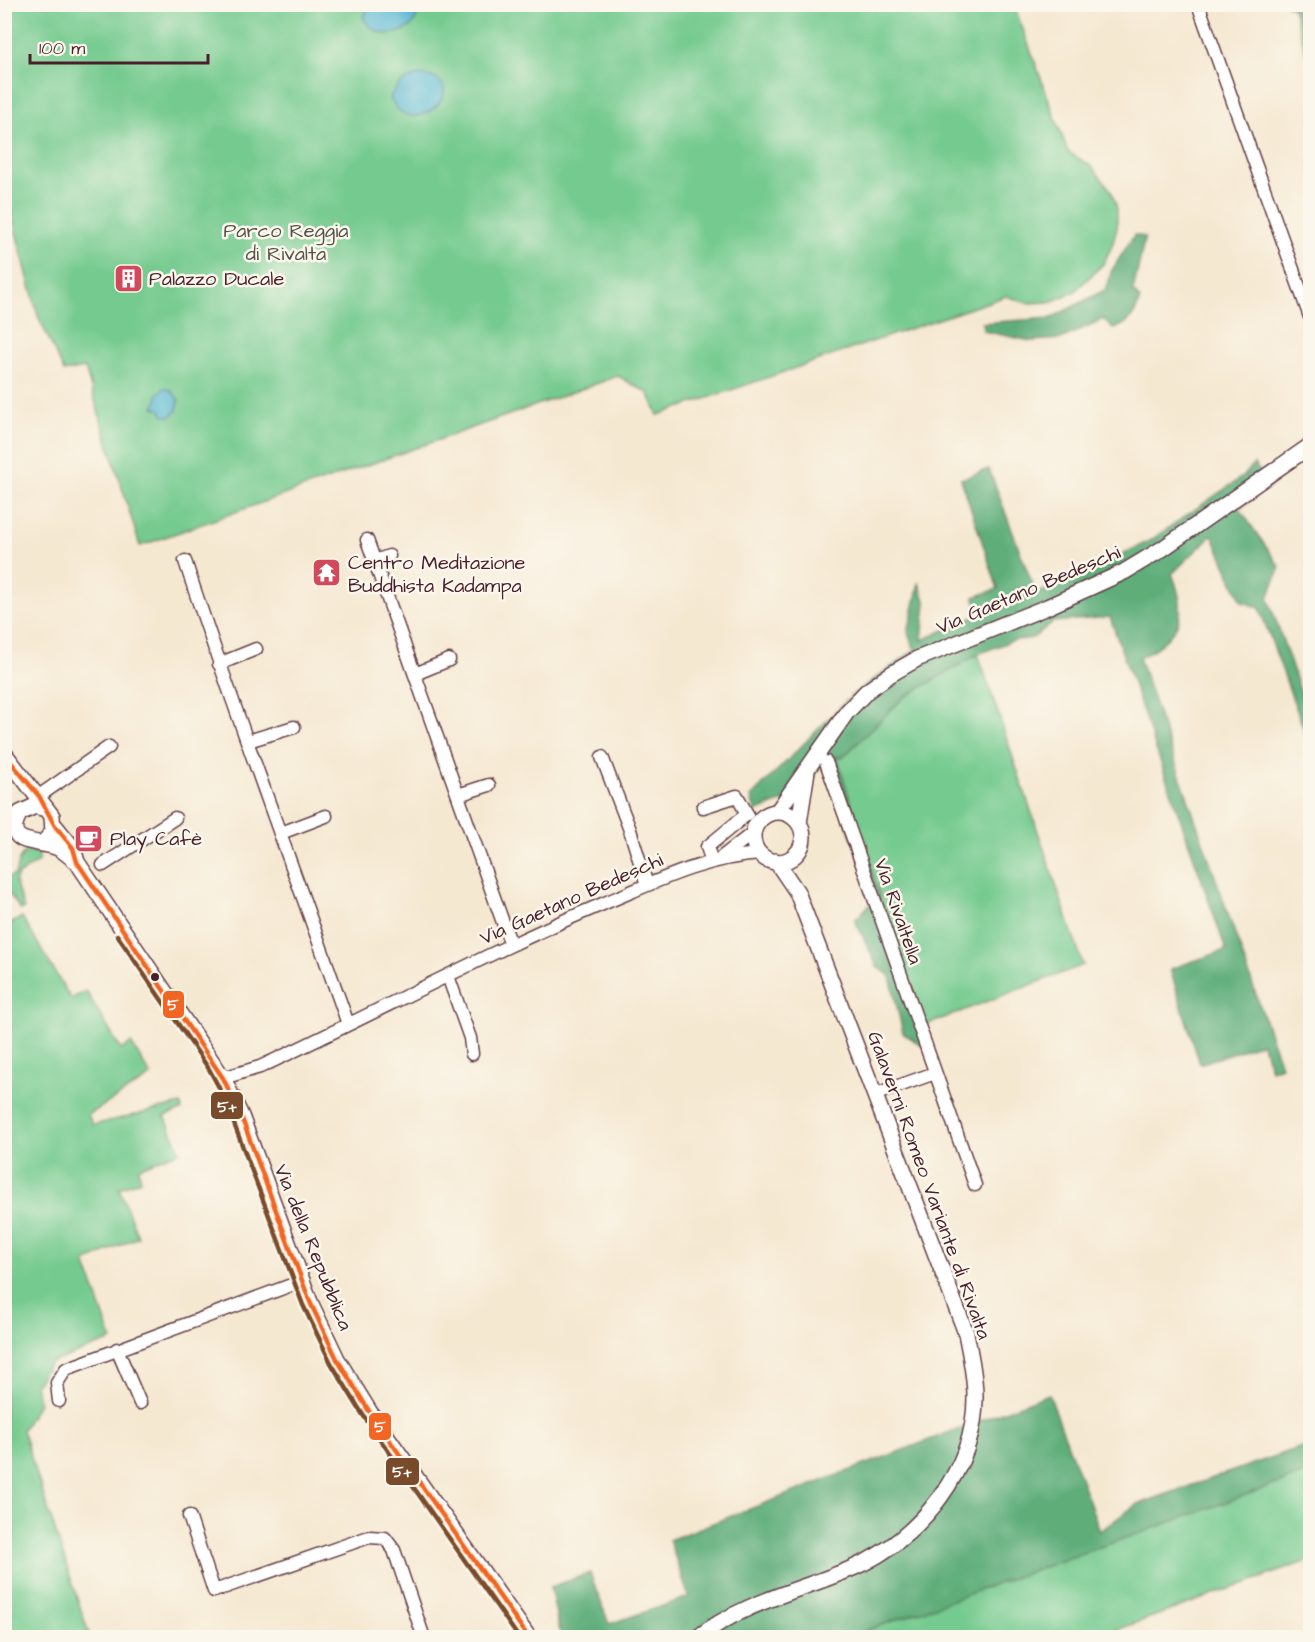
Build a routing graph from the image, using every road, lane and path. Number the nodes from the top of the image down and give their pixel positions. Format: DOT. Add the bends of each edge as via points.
graph roads {
  1 [pos="1198,4"];
  2 [pos="1311,317"];
  3 [pos="1311,446"];
  4 [pos="367,540"];
  5 [pos="389,556"];
  6 [pos="184,561"];
  7 [pos="375,561"];
  8 [pos="256,649"];
  9 [pos="449,660"];
  10 [pos="219,664"];
  11 [pos="415,674"];
  12 [pos="294,727"];
  13 [pos="248,741"];
  14 [pos="109,747"];
  15 [pos="4,753"];
  16 [pos="602,757"];
  17 [pos="826,762"];
  18 [pos="808,766"];
  19 [pos="17,770"];
  20 [pos="489,785"];
  21 [pos="458,795"];
  22 [pos="42,802"];
  23 [pos="703,807"];
  24 [pos="777,812"];
  25 [pos="326,816"];
  26 [pos="175,818"];
  27 [pos="15,821"];
  28 [pos="799,823"];
  29 [pos="54,826"];
  30 [pos="754,832"];
  31 [pos="281,834"];
  32 [pos="23,841"];
  33 [pos="4,842"];
  34 [pos="42,843"];
  35 [pos="797,852"];
  36 [pos="761,854"];
  37 [pos="715,861"];
  38 [pos="776,861"];
  39 [pos="77,862"];
  40 [pos="103,865"];
  41 [pos="647,885"];
  42 [pos="797,892"];
  43 [pos="511,945"];
  44 [pos="448,976"];
  45 [pos="348,1024"];
  46 [pos="472,1054"];
  47 [pos="935,1073"];
  48 [pos="223,1078"];
  49 [pos="876,1094"];
  50 [pos="975,1185"];
  51 [pos="302,1281"];
  52 [pos="117,1349"];
  53 [pos="59,1401"];
  54 [pos="140,1403"];
  55 [pos="189,1516"];
  56 [pos="424,1638"];
  57 [pos="529,1638"];
  58 [pos="698,1638"];
  1 -- 2 [label="street"];
  3 -- 18 [label="main road, Via Gaetano Bedeschi" via="1124,572 917,659 891,674 847,712"];
  4 -- 7 [label="street"];
  5 -- 7 [label="street"];
  6 -- 10 [label="street"];
  7 -- 11 [label="street"];
  8 -- 10 [label="street"];
  9 -- 11 [label="street"];
  10 -- 13 [label="street"];
  11 -- 21 [label="street"];
  12 -- 13 [label="street"];
  13 -- 31 [label="street"];
  14 -- 22 [label="street"];
  15 -- 19 [label="main road, Via della Repubblica"];
  16 -- 41 [label="street"];
  17 -- 47 [label="street, Via Rivaltella"];
  18 -- 24 [label="main road, Via Gaetano Bedeschi"];
  18 -- 28 [label="main road, Via Gaetano Bedeschi"];
  19 -- 22 [label="main road, Via della Repubblica"];
  19 -- 27 [label="main road, Via della Repubblica"];
  20 -- 21 [label="street"];
  21 -- 43 [label="street"];
  22 -- 27 [label="main road"];
  22 -- 29 [label="main road, Via della Repubblica"];
  23 -- 37 [label="street" via="737,796 747,814 707,847"];
  24 -- 28 [label="main road"];
  24 -- 30 [label="main road" via="761,819"];
  25 -- 31 [label="street"];
  26 -- 40 [label="street"];
  27 -- 32 [label="main road, Via della Repubblica"];
  28 -- 35 [label="main road" via="803,838"];
  29 -- 34 [label="main road" via="51,837"];
  29 -- 39 [label="main road, Via della Repubblica" via="73,848"];
  30 -- 36 [label="main road"];
  30 -- 37 [label="street, Via Gaetano Bedeschi"];
  31 -- 45 [label="street"];
  32 -- 33 [label="main road"];
  32 -- 34 [label="main road, Via della Repubblica"];
  34 -- 39 [label="main road, Via della Repubblica"];
  35 -- 38 [label="main road" via="791,858"];
  35 -- 42 [label="main road, Galaverni Romeo Variante di Rivalta"];
  36 -- 37 [label="street, Via Gaetano Bedeschi"];
  36 -- 38 [label="main road"];
  37 -- 41 [label="street, Via Gaetano Bedeschi"];
  38 -- 42 [label="main road, Galaverni Romeo Variante di Rivalta"];
  39 -- 48 [label="main road, Via della Repubblica"];
  41 -- 43 [label="street, Via Gaetano Bedeschi"];
  42 -- 49 [label="main road, Galaverni Romeo Variante di Rivalta"];
  43 -- 44 [label="street, Via Gaetano Bedeschi"];
  44 -- 45 [label="street, Via Gaetano Bedeschi"];
  44 -- 46 [label="street"];
  45 -- 48 [label="street, Via Gaetano Bedeschi" via="260,1067"];
  47 -- 49 [label="street"];
  47 -- 50 [label="street, Via Rivaltella"];
  48 -- 51 [label="main road, Via della Repubblica"];
  49 -- 58 [label="main road, Galaverni Romeo Variante di Rivalta" via="966,1333 975,1398 962,1460 927,1515 880,1554 739,1612"];
  51 -- 52 [label="street"];
  51 -- 57 [label="main road, Via della Repubblica" via="346,1376"];
  52 -- 53 [label="street" via="61,1373 57,1383"];
  52 -- 54 [label="street"];
  55 -- 56 [label="street" via="213,1591 369,1537 385,1538 394,1550"];
}
